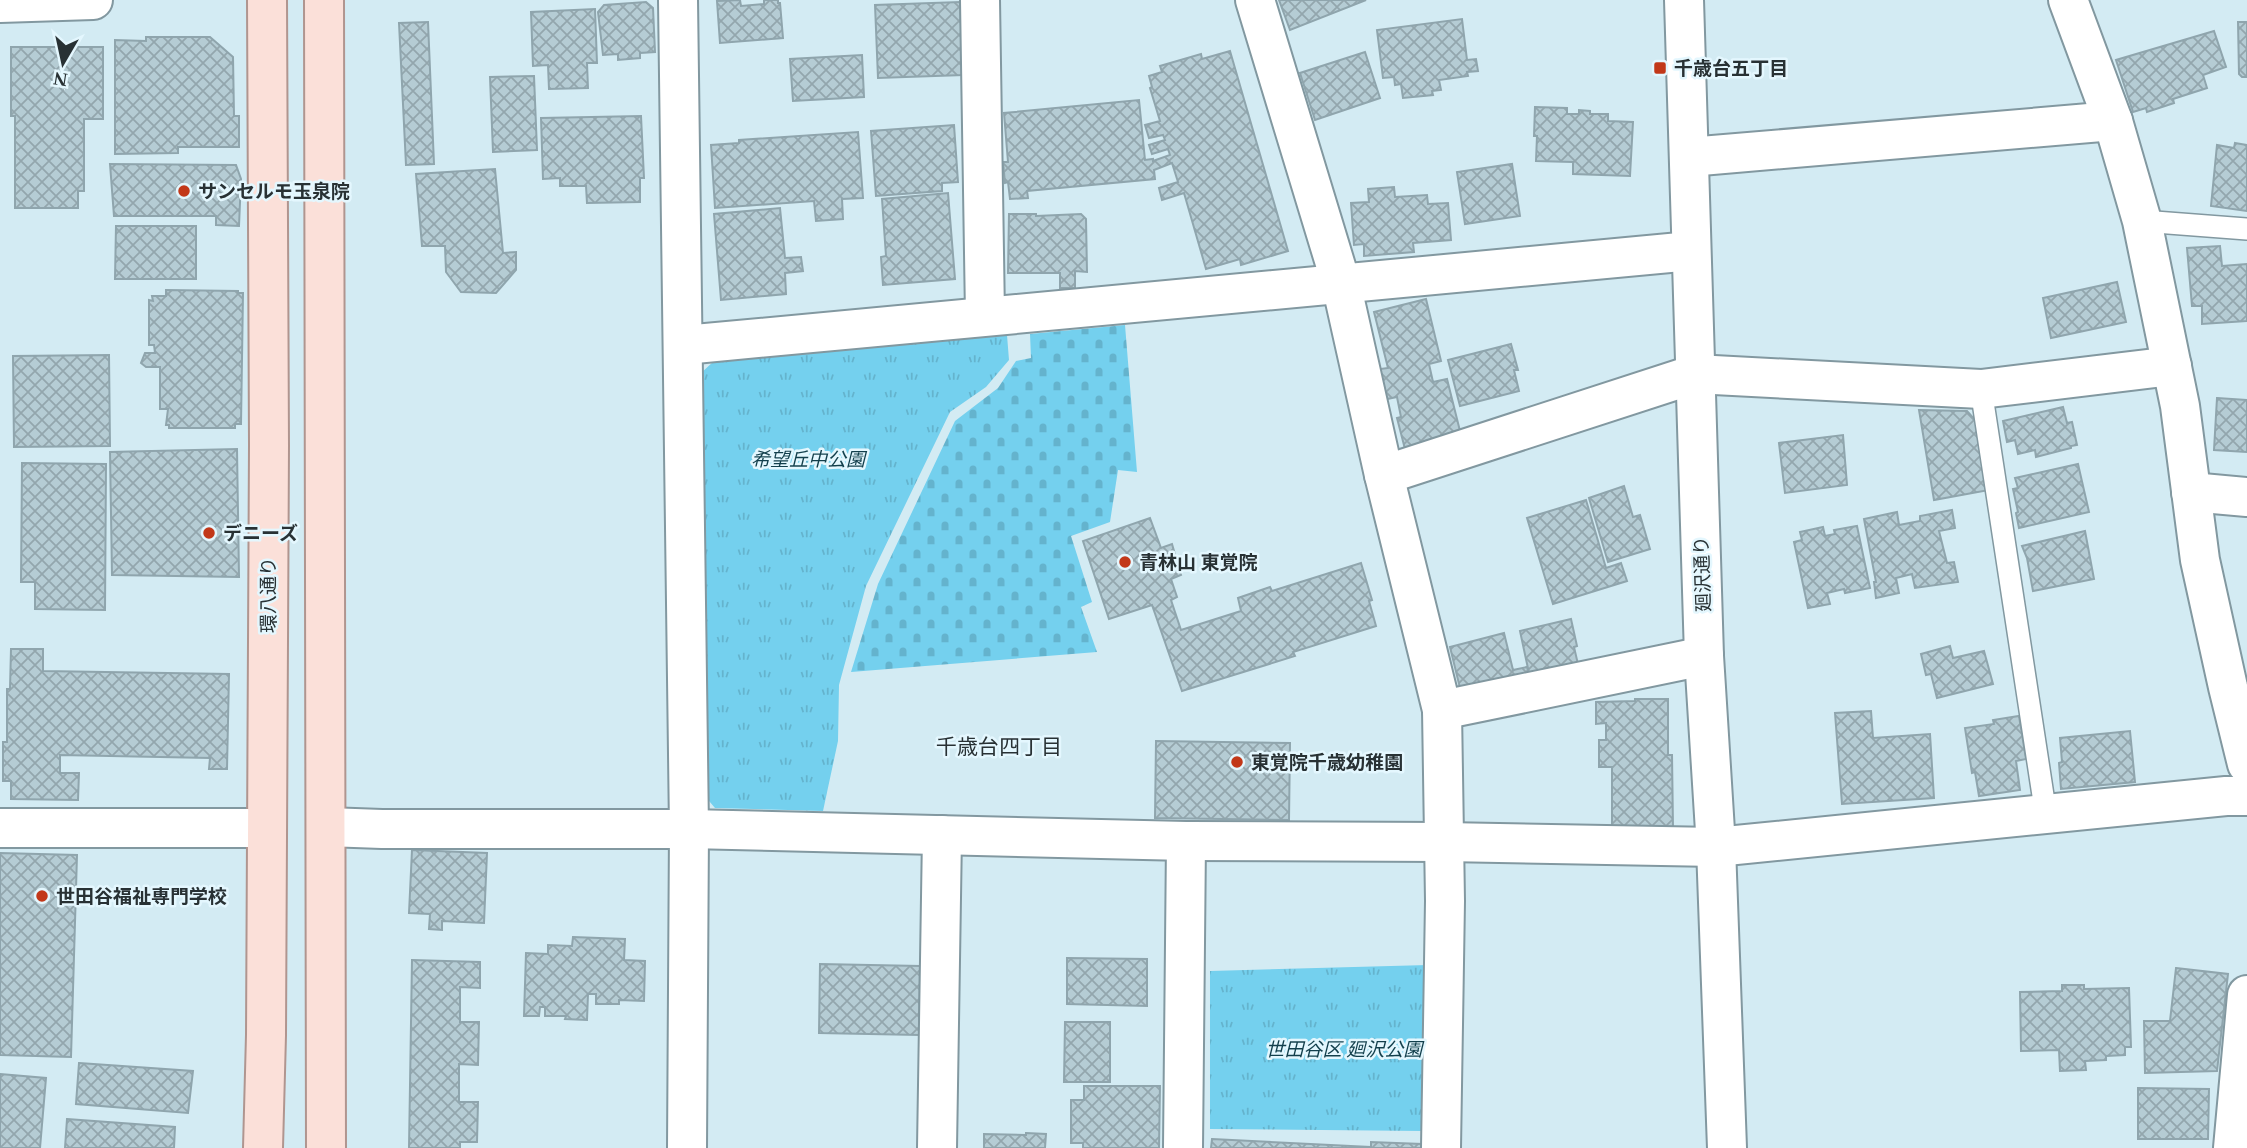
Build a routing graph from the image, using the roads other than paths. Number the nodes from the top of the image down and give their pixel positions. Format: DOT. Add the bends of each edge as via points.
graph roads {
  1 [pos="93,0"];
  2 [pos="267,0"];
  3 [pos="324,0"];
  4 [pos="678,0"];
  5 [pos="980,0"];
  6 [pos="1255,0"];
  7 [pos="1684,0"];
  8 [pos="2068,0"];
  9 [pos="0,3"];
  10 [pos="2113,121"];
  11 [pos="1689,158"];
  12 [pos="2142,221"];
  13 [pos="2247,229"];
  14 [pos="1691,251"];
  15 [pos="1341,283"];
  16 [pos="985,316"];
  17 [pos="684,345"];
  18 [pos="2172,366"];
  19 [pos="1695,374"];
  20 [pos="1981,388"];
  21 [pos="1384,475"];
  22 [pos="2191,492"];
  23 [pos="2247,497"];
  24 [pos="1704,656"];
  25 [pos="1442,710"];
  26 [pos="2247,764"];
  27 [pos="2247,796"];
  28 [pos="2046,815"];
  29 [pos="327,827"];
  30 [pos="0,828"];
  31 [pos="267,828"];
  32 [pos="689,830"];
  33 [pos="942,835"];
  34 [pos="1186,841"];
  35 [pos="1445,842"];
  36 [pos="1716,847"];
  37 [pos="2247,995"];
  38 [pos="262,1148"];
  39 [pos="326,1148"];
  40 [pos="687,1148"];
  41 [pos="937,1148"];
  42 [pos="1183,1148"];
  43 [pos="1441,1148"];
  44 [pos="1727,1148"];
  45 [pos="2233,1148"];
  1 -- 9 [label="street"];
  2 -- 31 [label="main road, 環八通り"];
  3 -- 29 [label="main road"];
  4 -- 17 [label="street"];
  5 -- 16 [label="street"];
  6 -- 15 [label="street"];
  7 -- 11 [label="street, 廻沢通り"];
  8 -- 10 [label="street"];
  10 -- 11 [label="street"];
  10 -- 12 [label="street"];
  11 -- 14 [label="street, 廻沢通り"];
  12 -- 13 [label="lane"];
  12 -- 18 [label="street"];
  14 -- 15 [label="street"];
  14 -- 19 [label="street, 廻沢通り"];
  15 -- 16 [label="street"];
  15 -- 21 [label="street"];
  16 -- 17 [label="street"];
  17 -- 32 [label="street"];
  18 -- 20 [label="street"];
  18 -- 22 [label="street"];
  19 -- 20 [label="street"];
  19 -- 21 [label="street"];
  19 -- 24 [label="street, 廻沢通り"];
  20 -- 28 [label="lane"];
  21 -- 25 [label="street"];
  22 -- 23 [label="street"];
  22 -- 26 [label="street" via="2200,560"];
  24 -- 25 [label="street"];
  24 -- 36 [label="street, 廻沢通り"];
  25 -- 35 [label="street"];
  27 -- 28 [label="street"];
  28 -- 36 [label="street"];
  29 -- 32 [label="street"];
  29 -- 39 [label="main road"];
  30 -- 31 [label="street"];
  31 -- 38 [label="main road, 環八通り"];
  32 -- 33 [label="street"];
  32 -- 40 [label="street"];
  33 -- 34 [label="street"];
  33 -- 41 [label="street"];
  34 -- 35 [label="street"];
  34 -- 42 [label="street"];
  35 -- 36 [label="street"];
  35 -- 43 [label="street"];
  36 -- 44 [label="street, 廻沢通り"];
  37 -- 45 [label="street"];
}
